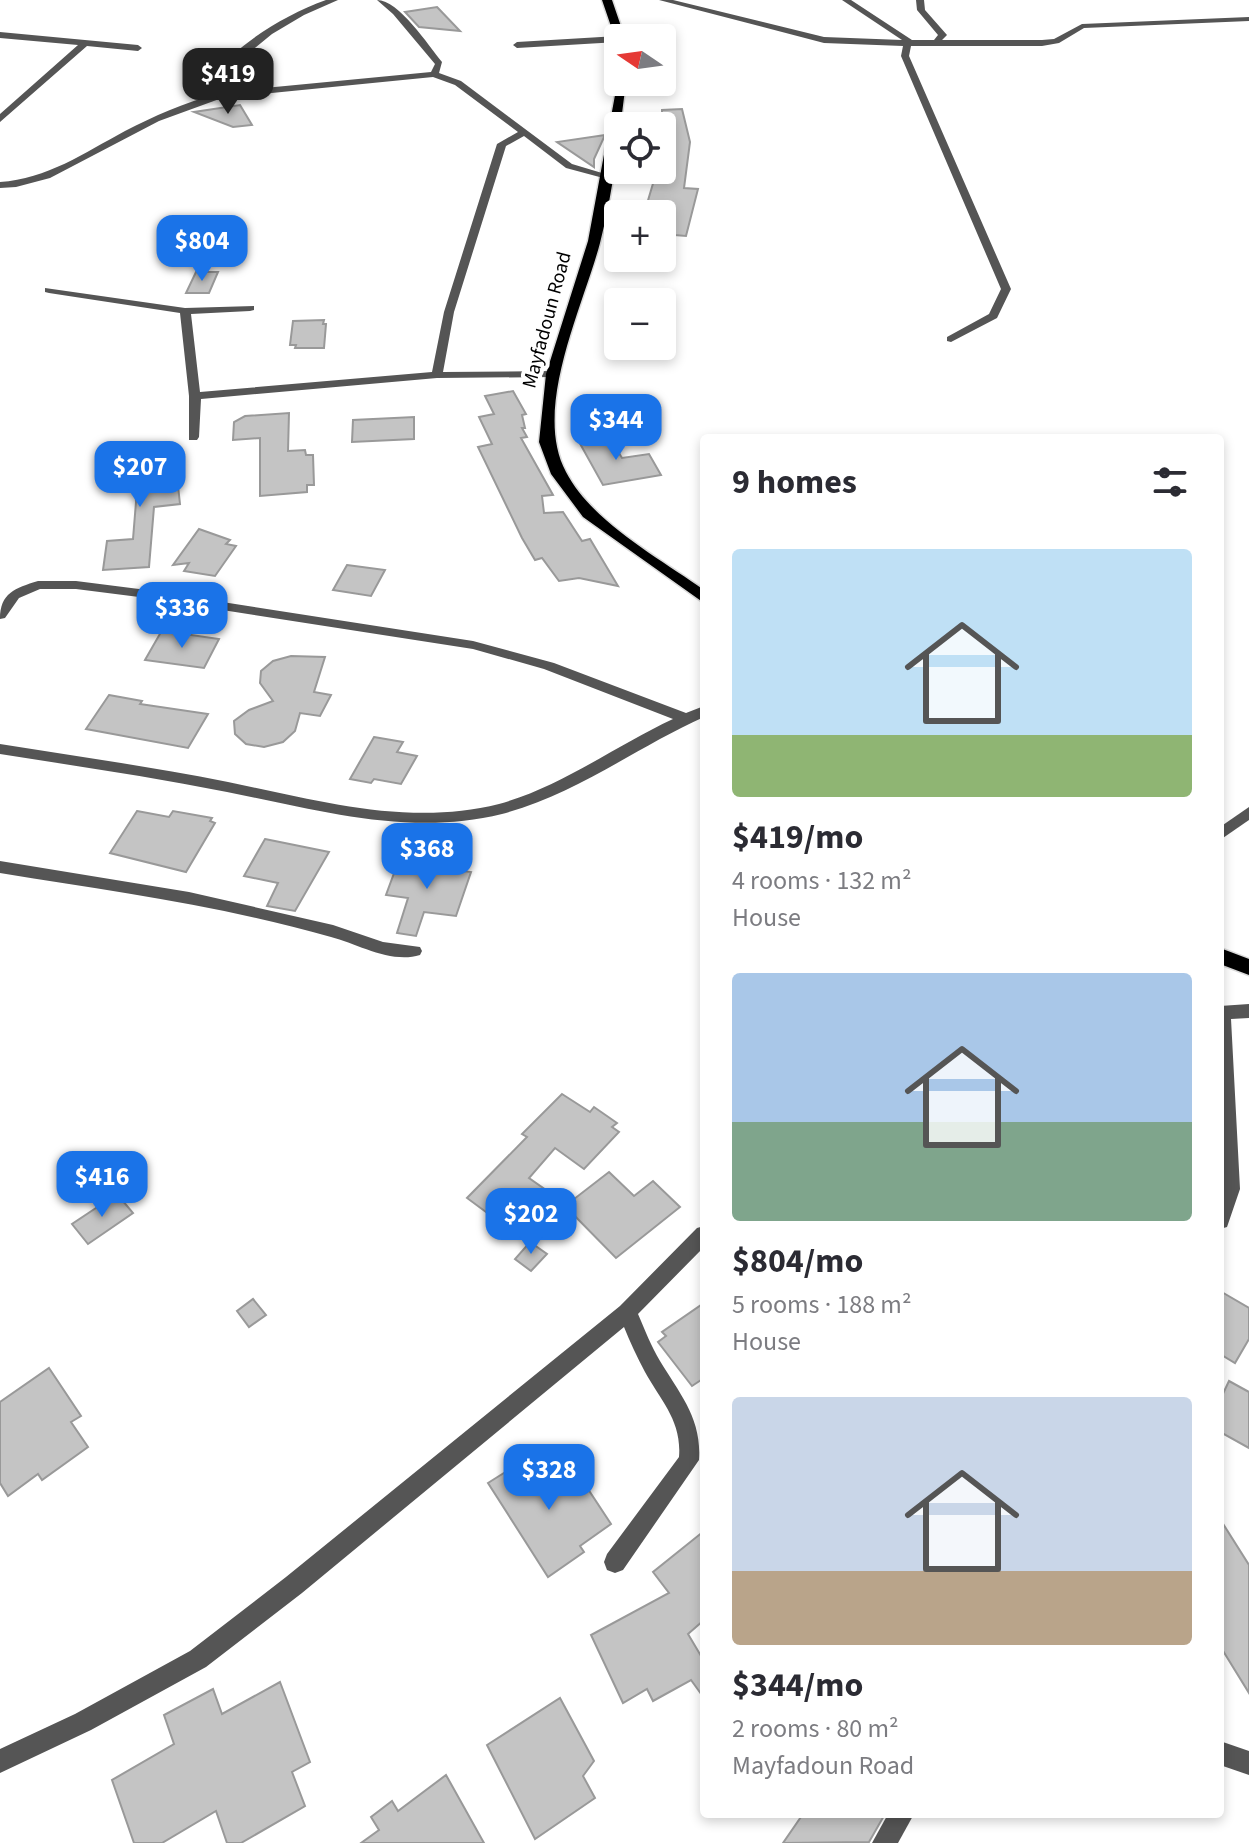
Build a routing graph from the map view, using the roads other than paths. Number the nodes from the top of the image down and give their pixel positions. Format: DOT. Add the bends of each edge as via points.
graph roads {
  1 [pos="334,0"];
  2 [pos="381,0"];
  3 [pos="607,0"];
  4 [pos="663,0"];
  5 [pos="846,0"];
  6 [pos="920,0"];
  7 [pos="1249,19"];
  8 [pos="615,24"];
  9 [pos="0,35"];
  10 [pos="604,39"];
  11 [pos="938,40"];
  12 [pos="908,41"];
  13 [pos="85,43"];
  14 [pos="517,45"];
  15 [pos="138,48"];
  16 [pos="434,74"];
  17 [pos="221,95"];
  18 [pos="0,119"];
  19 [pos="523,133"];
  20 [pos="604,175"];
  21 [pos="605,184"];
  22 [pos="0,185"];
  23 [pos="49,290"];
  24 [pos="250,308"];
  25 [pos="185,311"];
  26 [pos="951,339"];
  27 [pos="553,374"];
  28 [pos="437,375"];
  29 [pos="195,396"];
  30 [pos="193,437"];
  31 [pos="700,595"];
  32 [pos="0,615"];
  33 [pos="700,712"];
  34 [pos="685,718"];
  35 [pos="0,749"];
  36 [pos="1249,812"];
  37 [pos="1224,832"];
  38 [pos="0,867"];
  39 [pos="414,951"];
  40 [pos="1224,958"];
  41 [pos="1249,967"];
  42 [pos="1249,1011"];
  43 [pos="1224,1013"];
  44 [pos="1224,1066"];
  45 [pos="1224,1209"];
  46 [pos="700,1238"];
  47 [pos="627,1312"];
  48 [pos="615,1562"];
  49 [pos="1224,1754"];
  50 [pos="0,1761"];
  51 [pos="1249,1763"];
  52 [pos="900,1818"];
  53 [pos="884,1843"];
  1 -- 17 [label="street" via="287,22 231,61 213,78"];
  2 -- 16 [label="street" via="429,48 439,64"];
  3 -- 8 [label="main road"];
  4 -- 12 [label="street" via="824,40"];
  5 -- 12 [label="street"];
  6 -- 11 [label="street" via="921,10 943,35"];
  7 -- 11 [label="street" via="1090,25 1042,43"];
  9 -- 13 [label="street"];
  10 -- 14 [label="street"];
  11 -- 12 [label="street"];
  12 -- 26 [label="street" via="905,56 1006,289 993,316"];
  13 -- 15 [label="street"];
  13 -- 18 [label="street"];
  16 -- 17 [label="street"];
  16 -- 19 [label="street" via="458,83"];
  17 -- 22 [label="street" via="187,105 47,177"];
  19 -- 20 [label="street" via="569,166"];
  19 -- 28 [label="street" via="502,144 449,312"];
  21 -- 27 [label="main road, Mayfadoun Road" via="594,241"];
  23 -- 25 [label="street"];
  24 -- 25 [label="street"];
  25 -- 29 [label="street"];
  27 -- 28 [label="street"];
  27 -- 31 [label="main road, Mayfadoun Road" via="546,442 559,474 589,514"];
  28 -- 29 [label="street"];
  29 -- 30 [label="street"];
  32 -- 34 [label="street" via="14,595 38,585 76,585 216,605 473,645 549,666"];
  33 -- 34 [label="street"];
  34 -- 35 [label="street" via="584,774 510,805 461,816 398,818"];
  36 -- 37 [label="street"];
  38 -- 39 [label="street" via="189,898 333,931 382,948"];
  40 -- 41 [label="main road"];
  42 -- 43 [label="street"];
  44 -- 45 [label="street" via="1231,1189"];
  46 -- 47 [label="street"];
  47 -- 48 [label="street" via="692,1440 689,1460"];
  47 -- 50 [label="street" via="198,1659"];
  49 -- 51 [label="street"];
  52 -- 53 [label="street"];
}
